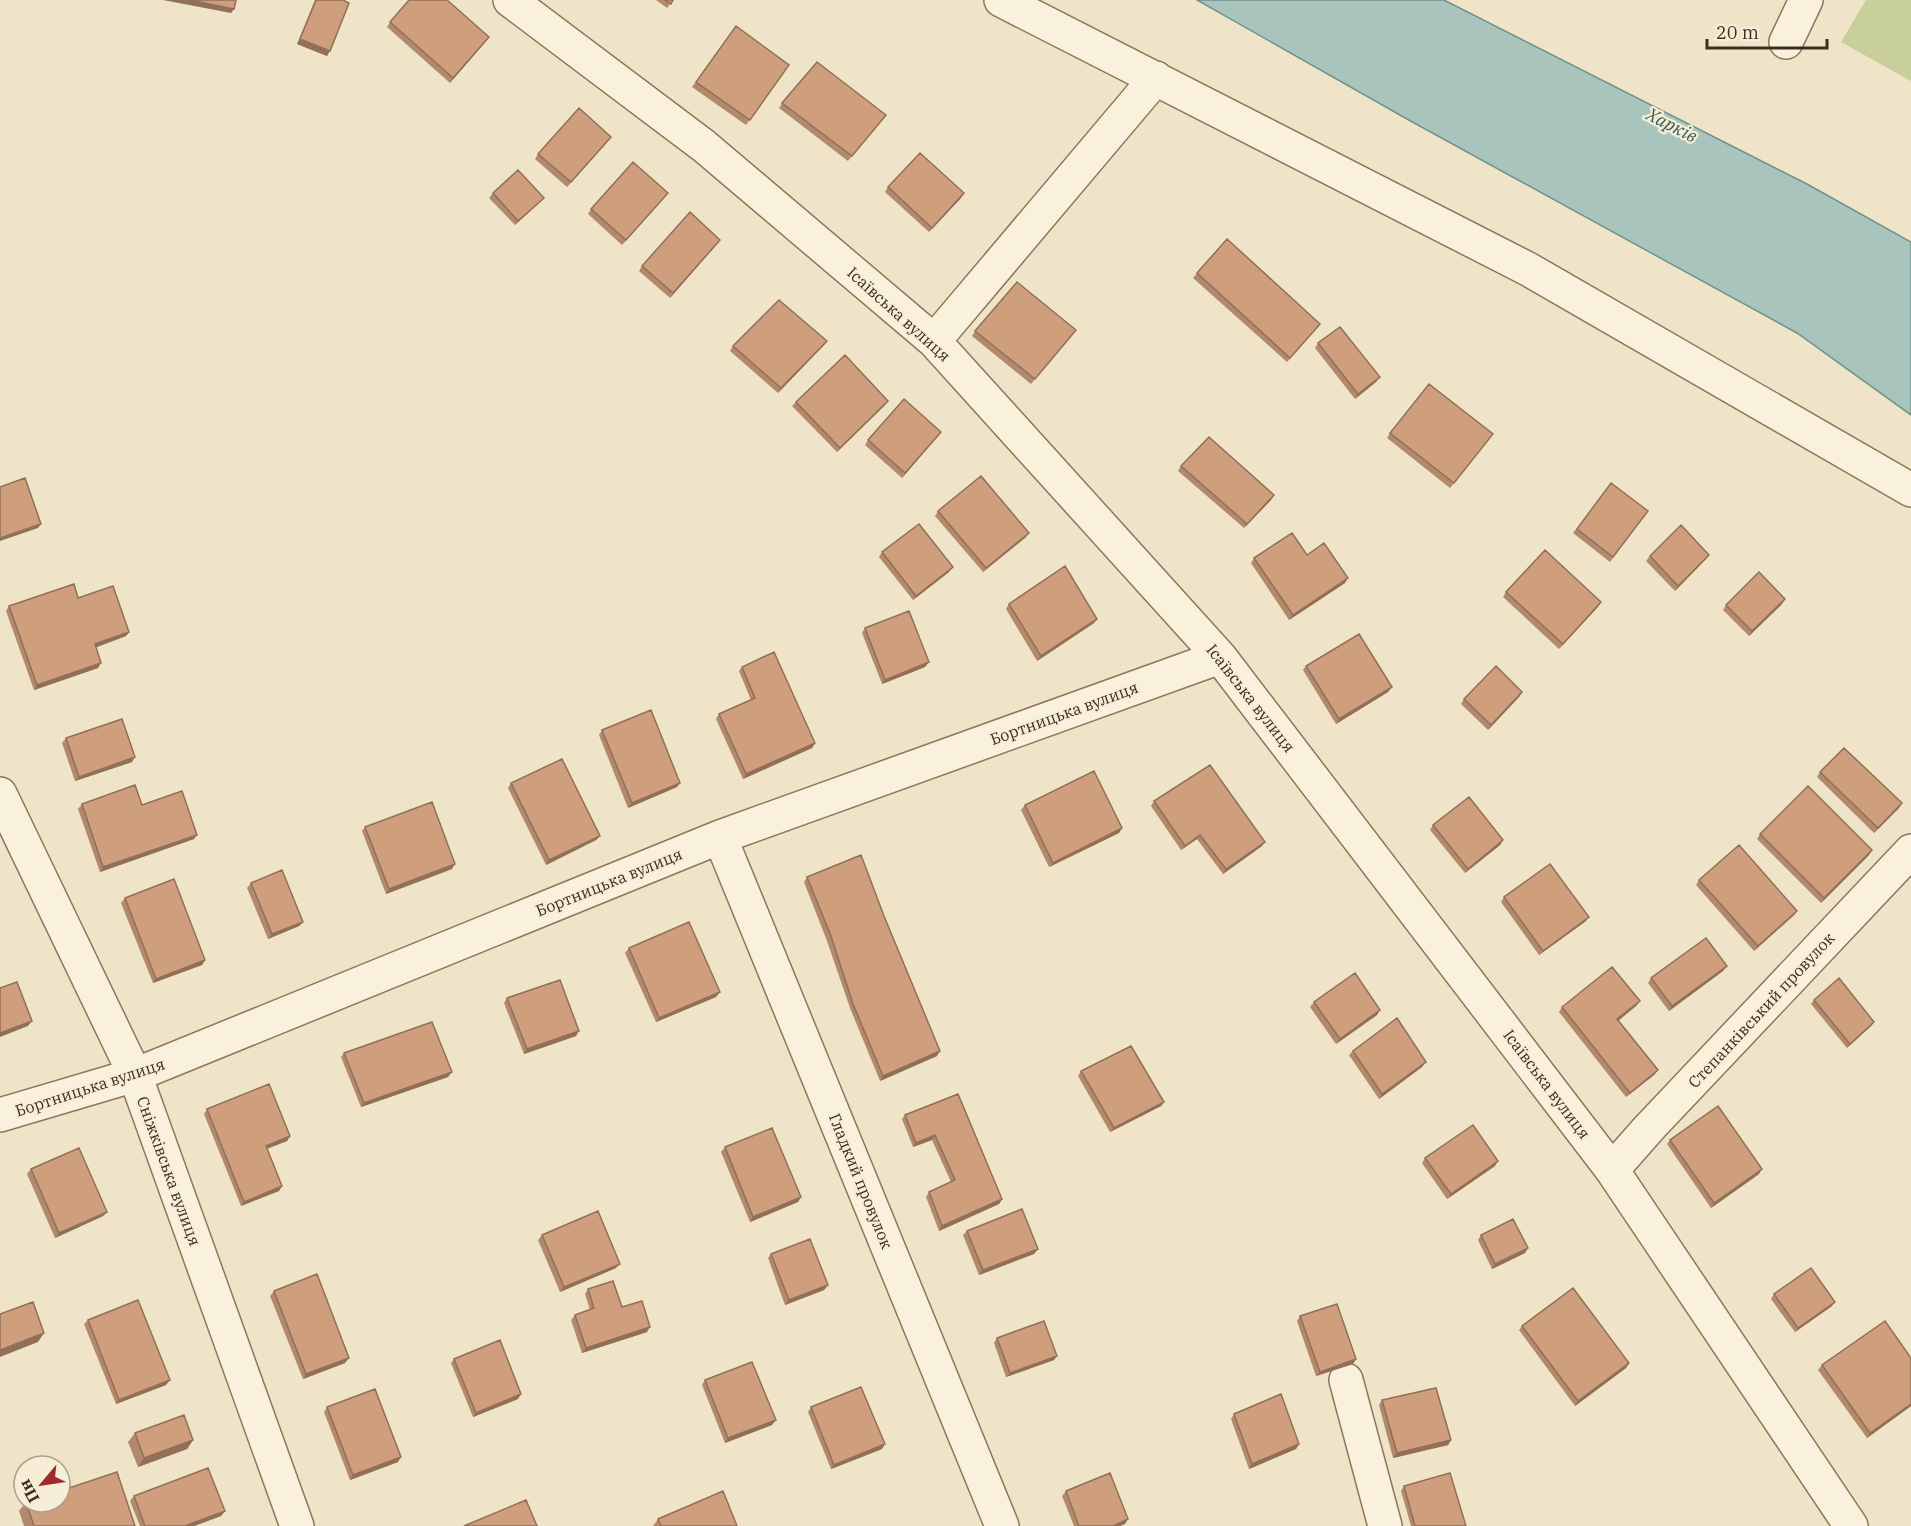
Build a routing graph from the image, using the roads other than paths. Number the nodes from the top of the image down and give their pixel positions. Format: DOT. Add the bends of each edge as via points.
graph roads {
  1 [pos="510,0"];
  2 [pos="1001,0"];
  3 [pos="1806,0"];
  4 [pos="1786,42"];
  5 [pos="1156,78"];
  6 [pos="934,340"];
  7 [pos="1911,490"];
  8 [pos="1220,657"];
  9 [pos="0,794"];
  10 [pos="720,837"];
  11 [pos="1911,851"];
  12 [pos="135,1076"];
  13 [pos="0,1115"];
  14 [pos="1612,1170"];
  15 [pos="1346,1380"];
  16 [pos="297,1526"];
  17 [pos="1002,1526"];
  18 [pos="1385,1526"];
  19 [pos="1851,1526"];
  1 -- 6 [label="street, Ісаївська вулиця" via="704,146"];
  2 -- 5 [label="street"];
  3 -- 4 [label="street"];
  5 -- 6 [label="street"];
  5 -- 7 [label="street" via="1528,269"];
  6 -- 8 [label="street, Ісаївська вулиця"];
  8 -- 10 [label="street, Бортницька вулиця"];
  8 -- 14 [label="street, Ісаївська вулиця"];
  9 -- 12 [label="street, Сніжківська вулиця"];
  10 -- 12 [label="street, Бортницька вулиця"];
  10 -- 17 [label="street, Гладкий провулок"];
  11 -- 14 [label="street, Степанківський провулок"];
  12 -- 13 [label="street, Бортницька вулиця"];
  12 -- 16 [label="street, Сніжківська вулиця"];
  14 -- 19 [label="street, Ісаївська вулиця"];
  15 -- 18 [label="street"];
}
